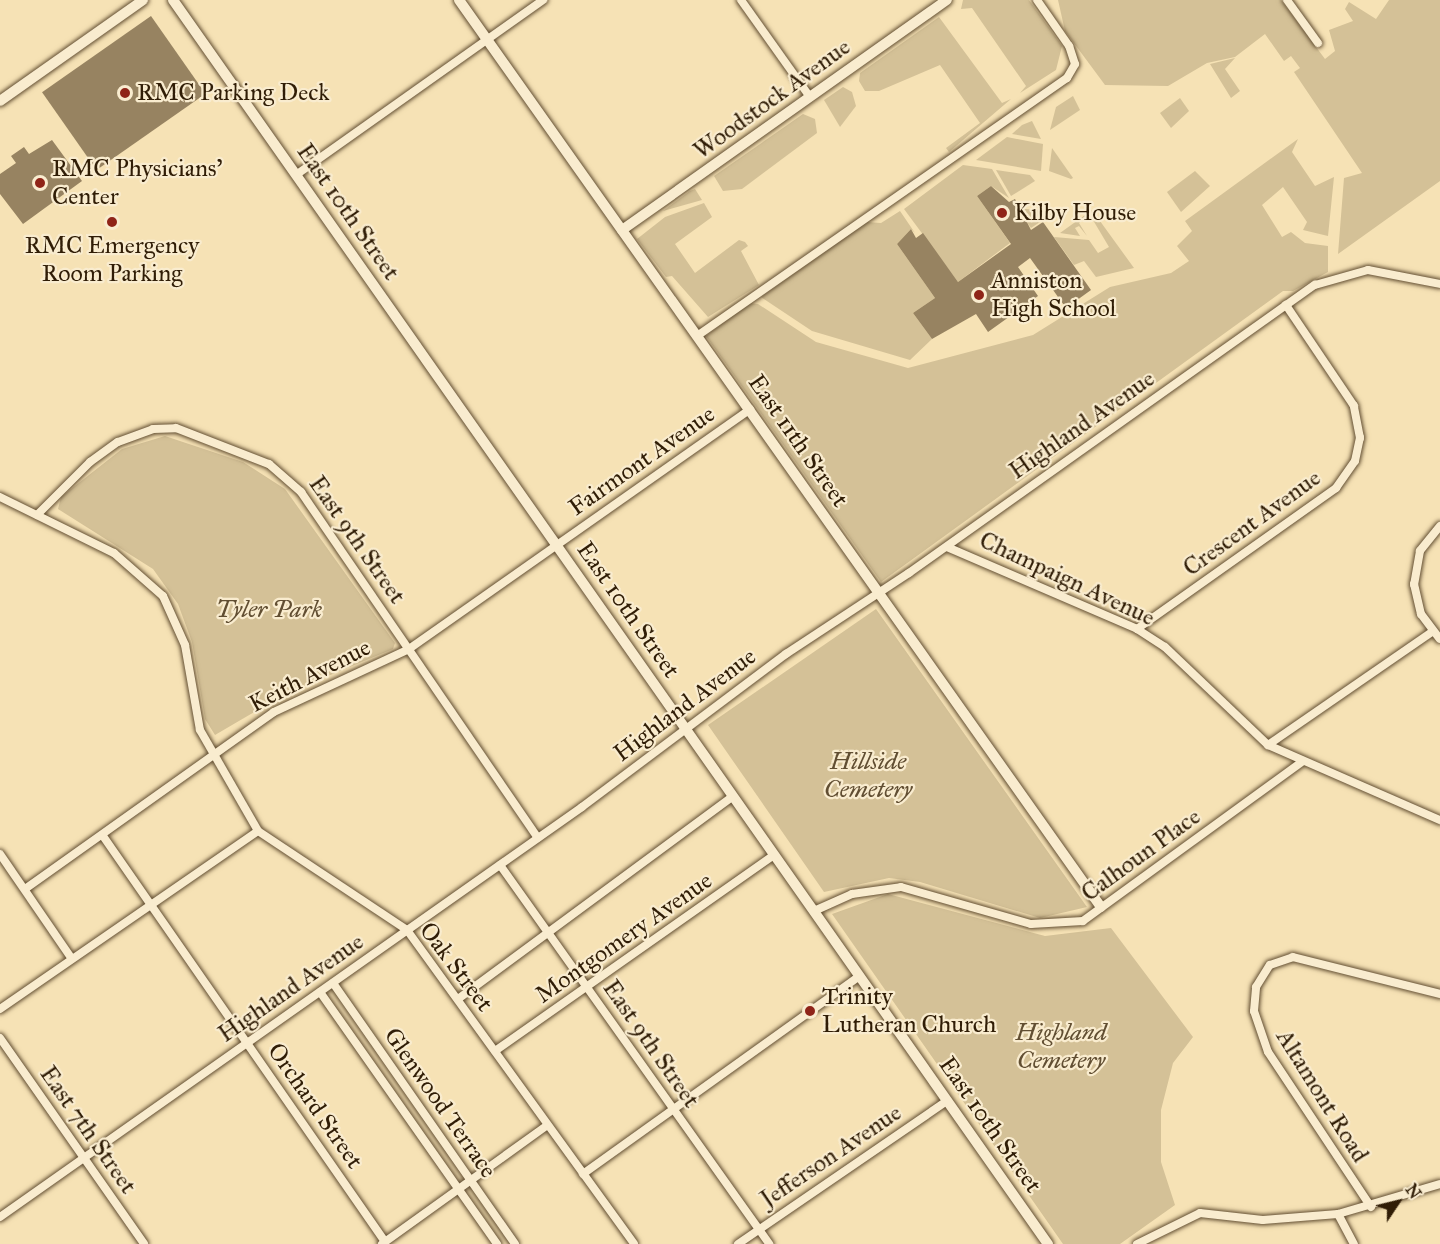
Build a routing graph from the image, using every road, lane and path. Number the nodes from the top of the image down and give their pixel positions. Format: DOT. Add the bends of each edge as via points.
graph roads {
  1 [pos="143,0"];
  2 [pos="173,0"];
  3 [pos="459,0"];
  4 [pos="543,0"];
  5 [pos="741,0"];
  6 [pos="947,0"];
  7 [pos="1036,0"];
  8 [pos="1288,0"];
  9 [pos="487,40"];
  10 [pos="1318,43"];
  11 [pos="810,97"];
  12 [pos="0,101"];
  13 [pos="296,175"];
  14 [pos="622,230"];
  15 [pos="1440,284"];
  16 [pos="1286,305"];
  17 [pos="697,336"];
  18 [pos="750,409"];
  19 [pos="0,497"];
  20 [pos="38,515"];
  21 [pos="1440,526"];
  22 [pos="557,546"];
  23 [pos="947,547"];
  24 [pos="878,592"];
  25 [pos="1137,629"];
  26 [pos="1432,632"];
  27 [pos="1440,639"];
  28 [pos="409,649"];
  29 [pos="686,729"];
  30 [pos="1268,745"];
  31 [pos="211,754"];
  32 [pos="1302,762"];
  33 [pos="733,796"];
  34 [pos="1440,819"];
  35 [pos="258,831"];
  36 [pos="103,836"];
  37 [pos="538,838"];
  38 [pos="0,854"];
  39 [pos="774,855"];
  40 [pos="500,865"];
  41 [pos="25,889"];
  42 [pos="150,905"];
  43 [pos="1101,908"];
  44 [pos="814,911"];
  45 [pos="546,929"];
  46 [pos="407,930"];
  47 [pos="72,959"];
  48 [pos="860,976"];
  49 [pos="333,983"];
  50 [pos="587,987"];
  51 [pos="320,992"];
  52 [pos="1440,994"];
  53 [pos="458,999"];
  54 [pos="0,1010"];
  55 [pos="0,1038"];
  56 [pos="247,1042"];
  57 [pos="495,1051"];
  58 [pos="396,1073"];
  59 [pos="384,1082"];
  60 [pos="947,1101"];
  61 [pos="672,1109"];
  62 [pos="546,1126"];
  63 [pos="84,1157"];
  64 [pos="583,1174"];
  65 [pos="472,1183"];
  66 [pos="1440,1184"];
  67 [pos="459,1191"];
  68 [pos="1371,1207"];
  69 [pos="1338,1214"];
  70 [pos="0,1217"];
  71 [pos="759,1229"];
  72 [pos="383,1243"];
  73 [pos="144,1244"];
  74 [pos="496,1244"];
  75 [pos="515,1244"];
  76 [pos="633,1244"];
  77 [pos="738,1244"];
  78 [pos="769,1244"];
  79 [pos="1048,1244"];
  80 [pos="1137,1244"];
  81 [pos="1354,1244"];
  1 -- 12 [label="street"];
  2 -- 13 [label="street, East 10th Street"];
  3 -- 9 [label="street, East 11th Street"];
  4 -- 9 [label="street"];
  5 -- 11 [label="street"];
  6 -- 11 [label="street, Woodstock Avenue"];
  7 -- 17 [label="street" via="1069,46 1075,64 1066,78"];
  8 -- 10 [label="street"];
  9 -- 13 [label="street"];
  9 -- 14 [label="street, East 11th Street"];
  11 -- 14 [label="street, Woodstock Avenue"];
  13 -- 22 [label="street, East 10th Street"];
  14 -- 17 [label="street, East 11th Street"];
  15 -- 16 [label="street, Highland Avenue" via="1411,274 1368,270 1344,274"];
  16 -- 23 [label="street, Highland Avenue"];
  16 -- 25 [label="street, Crescent Avenue" via="1354,406 1360,438 1355,461 1336,488"];
  17 -- 18 [label="street, East 11th Street"];
  18 -- 22 [label="street, Fairmont Avenue"];
  18 -- 24 [label="street, East 11th Street"];
  19 -- 20 [label="street, Oak Street"];
  20 -- 28 [label="street, East 9th Street" via="118,442 153,429 176,428 219,442 269,464 294,484"];
  20 -- 31 [label="street, Oak Street" via="114,553 162,596 182,634 194,710"];
  21 -- 26 [label="street" via="1420,551 1414,584 1417,605"];
  22 -- 28 [label="street, Keith Avenue"];
  22 -- 29 [label="street, East 10th Street"];
  23 -- 24 [label="street, Highland Avenue"];
  23 -- 25 [label="street, Champaign Avenue"];
  24 -- 29 [label="street, Highland Avenue"];
  24 -- 43 [label="street, East 11th Street"];
  25 -- 30 [label="street, Champaign Avenue" via="1165,647"];
  26 -- 27 [label="street"];
  26 -- 30 [label="street"];
  28 -- 31 [label="street, Keith Avenue" via="296,699"];
  28 -- 37 [label="street, East 9th Street"];
  29 -- 33 [label="street, East 10th Street"];
  29 -- 37 [label="street, Highland Avenue"];
  30 -- 32 [label="street, Champaign Avenue"];
  31 -- 35 [label="street, Oak Street"];
  31 -- 36 [label="street, Keith Avenue"];
  32 -- 34 [label="street, Champaign Avenue"];
  32 -- 43 [label="street, Calhoun Place"];
  33 -- 39 [label="street, East 10th Street"];
  33 -- 45 [label="street"];
  35 -- 42 [label="street"];
  35 -- 46 [label="street, Oak Street"];
  36 -- 41 [label="street, Keith Avenue"];
  36 -- 42 [label="street, Orchard Street"];
  37 -- 40 [label="street, Highland Avenue"];
  38 -- 41 [label="street"];
  39 -- 44 [label="street, East 10th Street"];
  39 -- 50 [label="street, Montgomery Avenue"];
  40 -- 45 [label="street, East 9th Street"];
  40 -- 46 [label="street, Highland Avenue"];
  41 -- 47 [label="street"];
  42 -- 47 [label="street"];
  42 -- 56 [label="street, Orchard Street"];
  43 -- 44 [label="street, Calhoun Place" via="1083,921 1031,924 901,887 852,894"];
  44 -- 48 [label="street, East 10th Street"];
  45 -- 50 [label="street, East 9th Street"];
  45 -- 53 [label="street"];
  46 -- 49 [label="street, Highland Avenue"];
  46 -- 53 [label="street, Oak Street"];
  47 -- 54 [label="street"];
  48 -- 60 [label="street, East 10th Street"];
  48 -- 61 [label="street"];
  49 -- 51 [label="street, Highland Avenue"];
  49 -- 58 [label="street, Glenwood Terrace"];
  50 -- 57 [label="street, Montgomery Avenue"];
  50 -- 61 [label="street, East 9th Street"];
  51 -- 56 [label="street, Highland Avenue"];
  51 -- 59 [label="street, Glenwood Terrace"];
  52 -- 68 [label="street, Altamont Road" via="1293,957 1270,965 1257,987 1254,1011 1268,1052"];
  53 -- 57 [label="street, Oak Street"];
  55 -- 63 [label="street, East 7th Street"];
  56 -- 63 [label="street, Highland Avenue"];
  56 -- 72 [label="street, Orchard Street"];
  57 -- 62 [label="street, Oak Street"];
  58 -- 59 [label="street"];
  58 -- 65 [label="street, Glenwood Terrace"];
  59 -- 67 [label="street, Glenwood Terrace"];
  60 -- 71 [label="street, Jefferson Avenue"];
  60 -- 79 [label="street, East 10th Street"];
  61 -- 64 [label="street"];
  61 -- 71 [label="street, East 9th Street"];
  62 -- 64 [label="street, Oak Street"];
  62 -- 65 [label="street"];
  63 -- 70 [label="street, Highland Avenue"];
  63 -- 73 [label="street, East 7th Street"];
  64 -- 76 [label="street, Oak Street"];
  65 -- 67 [label="street"];
  65 -- 75 [label="street, Glenwood Terrace"];
  66 -- 68 [label="street"];
  67 -- 72 [label="street"];
  67 -- 74 [label="street, Glenwood Terrace"];
  68 -- 69 [label="street"];
  69 -- 80 [label="street" via="1263,1220 1200,1213"];
  69 -- 81 [label="street"];
  71 -- 77 [label="street, Jefferson Avenue"];
  71 -- 78 [label="street, East 9th Street"];
}
